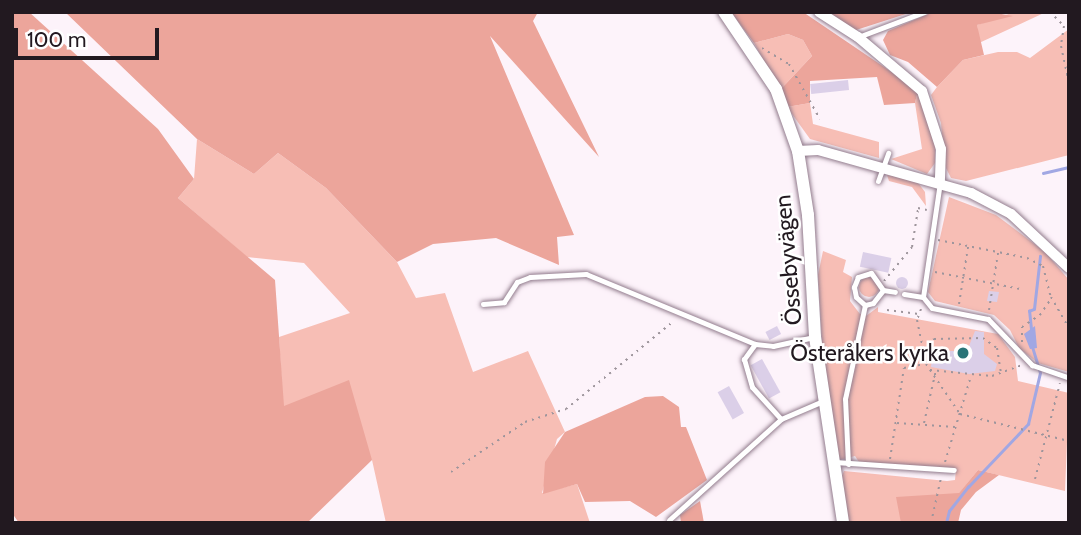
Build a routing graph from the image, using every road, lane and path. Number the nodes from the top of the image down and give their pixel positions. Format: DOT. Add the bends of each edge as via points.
graph roads {
  1 [pos="724,12"];
  2 [pos="819,12"];
  3 [pos="924,12"];
  4 [pos="1050,12"];
  5 [pos="858,37"];
  6 [pos="750,47"];
  7 [pos="1069,84"];
  8 [pos="820,120"];
  9 [pos="798,151"];
  10 [pos="888,153"];
  11 [pos="883,167"];
  12 [pos="878,181"];
  13 [pos="940,183"];
  14 [pos="934,212"];
  15 [pos="930,239"];
  16 [pos="968,246"];
  17 [pos="999,252"];
  18 [pos="1069,268"];
  19 [pos="925,270"];
  20 [pos="963,278"];
  21 [pos="993,284"];
  22 [pos="883,287"];
  23 [pos="1020,289"];
  24 [pos="895,292"];
  25 [pos="904,294"];
  26 [pos="1051,297"];
  27 [pos="924,298"];
  28 [pos="484,304"];
  29 [pos="865,304"];
  30 [pos="887,310"];
  31 [pos="684,312"];
  32 [pos="957,313"];
  33 [pos="919,314"];
  34 [pos="988,320"];
  35 [pos="1069,328"];
  36 [pos="815,337"];
  37 [pos="755,344"];
  38 [pos="921,349"];
  39 [pos="1025,351"];
  40 [pos="926,355"];
  41 [pos="932,357"];
  42 [pos="1028,362"];
  43 [pos="926,364"];
  44 [pos="929,369"];
  45 [pos="936,370"];
  46 [pos="1001,373"];
  47 [pos="971,376"];
  48 [pos="1065,377"];
  49 [pos="934,378"];
  50 [pos="823,401"];
  51 [pos="960,414"];
  52 [pos="781,419"];
  53 [pos="896,423"];
  54 [pos="924,424"];
  55 [pos="956,427"];
  56 [pos="1048,436"];
  57 [pos="1069,441"];
  58 [pos="890,460"];
  59 [pos="833,462"];
  60 [pos="848,464"];
  61 [pos="954,470"];
  62 [pos="943,471"];
  63 [pos="451,472"];
  64 [pos="1035,479"];
  65 [pos="669,520"];
  66 [pos="843,523"];
  67 [pos="931,523"];
  1 -- 6 [label="street, Össebyvägen"];
  2 -- 5 [label="street"];
  3 -- 5 [label="lane"];
  4 -- 7 [label="path" via="1064,26 1061,46"];
  5 -- 13 [label="street" via="922,91 937,132"];
  6 -- 8 [label="path" via="777,54 800,77"];
  6 -- 9 [label="street, Össebyvägen" via="776,89"];
  9 -- 11 [label="street" via="818,150"];
  9 -- 36 [label="street, Össebyvägen" via="808,215"];
  10 -- 11 [label="lane"];
  11 -- 12 [label="lane"];
  11 -- 13 [label="street"];
  13 -- 14 [label="lane"];
  13 -- 18 [label="street" via="1011,215"];
  14 -- 15 [label="lane"];
  14 -- 22 [label="path" via="918,208 912,247"];
  15 -- 16 [label="path"];
  15 -- 19 [label="lane"];
  16 -- 17 [label="path"];
  16 -- 20 [label="path"];
  17 -- 21 [label="path"];
  17 -- 26 [label="path" via="1043,266"];
  19 -- 20 [label="path"];
  19 -- 27 [label="lane"];
  20 -- 21 [label="path"];
  20 -- 32 [label="path"];
  21 -- 23 [label="path"];
  21 -- 34 [label="path"];
  22 -- 24 [label="lane"];
  22 -- 29 [label="lane" via="873,303"];
  22 -- 29 [label="lane" via="870,273 858,277 856,297"];
  25 -- 27 [label="lane"];
  26 -- 35 [label="path"];
  26 -- 39 [label="path" via="1040,315 1022,327"];
  27 -- 32 [label="lane" via="932,308"];
  27 -- 33 [label="path"];
  28 -- 31 [label="lane" via="504,302 517,282 530,278 586,274"];
  29 -- 60 [label="lane" via="845,399"];
  30 -- 33 [label="path"];
  31 -- 37 [label="lane"];
  31 -- 63 [label="path" via="566,409 525,422"];
  32 -- 34 [label="lane"];
  33 -- 38 [label="path"];
  34 -- 42 [label="lane"];
  36 -- 37 [label="lane" via="773,346"];
  36 -- 50 [label="street, Össebyvägen"];
  37 -- 52 [label="lane" via="744,359 752,387"];
  38 -- 40 [label="path"];
  38 -- 46 [label="path" via="934,339 983,338 997,348"];
  40 -- 41 [label="path"];
  40 -- 43 [label="path"];
  42 -- 46 [label="path"];
  42 -- 48 [label="lane"];
  43 -- 44 [label="path"];
  43 -- 53 [label="path" via="904,368"];
  44 -- 45 [label="path"];
  44 -- 49 [label="path"];
  45 -- 47 [label="path"];
  45 -- 49 [label="path"];
  46 -- 47 [label="path"];
  47 -- 51 [label="path"];
  48 -- 56 [label="path"];
  49 -- 51 [label="path"];
  49 -- 54 [label="path"];
  50 -- 52 [label="lane"];
  50 -- 59 [label="street, Össebyvägen"];
  51 -- 55 [label="path"];
  51 -- 56 [label="path"];
  52 -- 65 [label="lane"];
  53 -- 54 [label="path"];
  53 -- 58 [label="path"];
  54 -- 55 [label="path"];
  55 -- 62 [label="path"];
  56 -- 57 [label="path"];
  56 -- 64 [label="path"];
  59 -- 60 [label="lane"];
  59 -- 66 [label="street, Össebyvägen"];
  60 -- 62 [label="lane"];
  61 -- 62 [label="lane"];
  62 -- 67 [label="path"];
}
